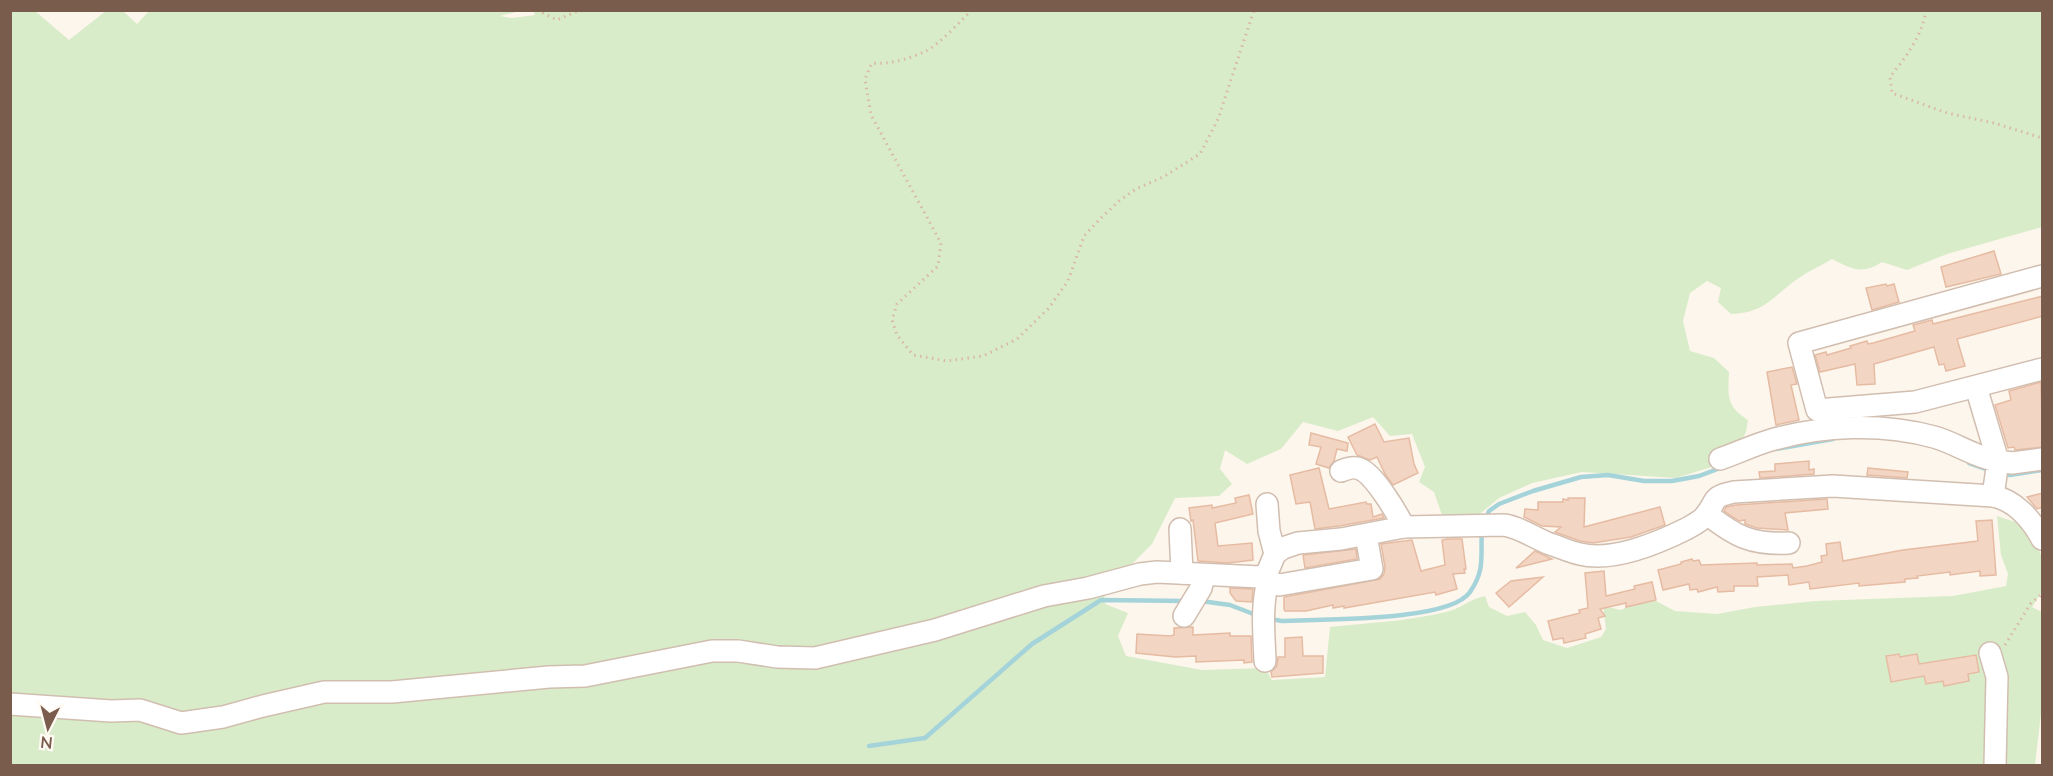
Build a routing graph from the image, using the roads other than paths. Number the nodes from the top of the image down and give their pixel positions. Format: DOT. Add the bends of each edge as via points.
graph roads {
  1 [pos="2043,276"];
  2 [pos="2043,369"];
  3 [pos="1976,387"];
  4 [pos="1720,459"];
  5 [pos="2043,459"];
  6 [pos="1341,471"];
  7 [pos="1996,476"];
  8 [pos="1266,504"];
  9 [pos="1707,514"];
  10 [pos="1404,527"];
  11 [pos="1180,529"];
  12 [pos="2040,529"];
  13 [pos="1366,535"];
  14 [pos="1789,543"];
  15 [pos="1275,554"];
  16 [pos="1182,573"];
  17 [pos="1204,576"];
  18 [pos="1266,579"];
  19 [pos="1190,606"];
  20 [pos="1990,653"];
  21 [pos="1265,661"];
  22 [pos="10,704"];
  23 [pos="1995,765"];
  1 -- 3 [label="street" via="1799,343 1817,410 1915,402"];
  2 -- 3 [label="street"];
  3 -- 7 [label="street"];
  4 -- 7 [label="street" via="1810,431 1885,429 1936,437 1974,455"];
  5 -- 7 [label="street" via="2012,463"];
  6 -- 10 [label="street" via="1359,468 1365,473"];
  7 -- 9 [label="street" via="1720,495"];
  7 -- 12 [label="street" via="2006,498"];
  8 -- 15 [label="street"];
  9 -- 10 [label="street" via="1666,538 1613,555 1582,555 1515,526"];
  9 -- 14 [label="street" via="1732,534 1756,541"];
  10 -- 13 [label="street"];
  11 -- 16 [label="street"];
  13 -- 15 [label="street" via="1298,543"];
  13 -- 18 [label="street" via="1372,569 1279,585"];
  15 -- 18 [label="street"];
  16 -- 17 [label="street"];
  16 -- 22 [label="street" via="1140,574 1044,596 926,633 815,658 712,651 585,676 441,689 324,692 223,717 181,723 140,710"];
  17 -- 18 [label="street"];
  17 -- 19 [label="street"];
  18 -- 21 [label="street"];
  20 -- 23 [label="street" via="1997,677"];
}
